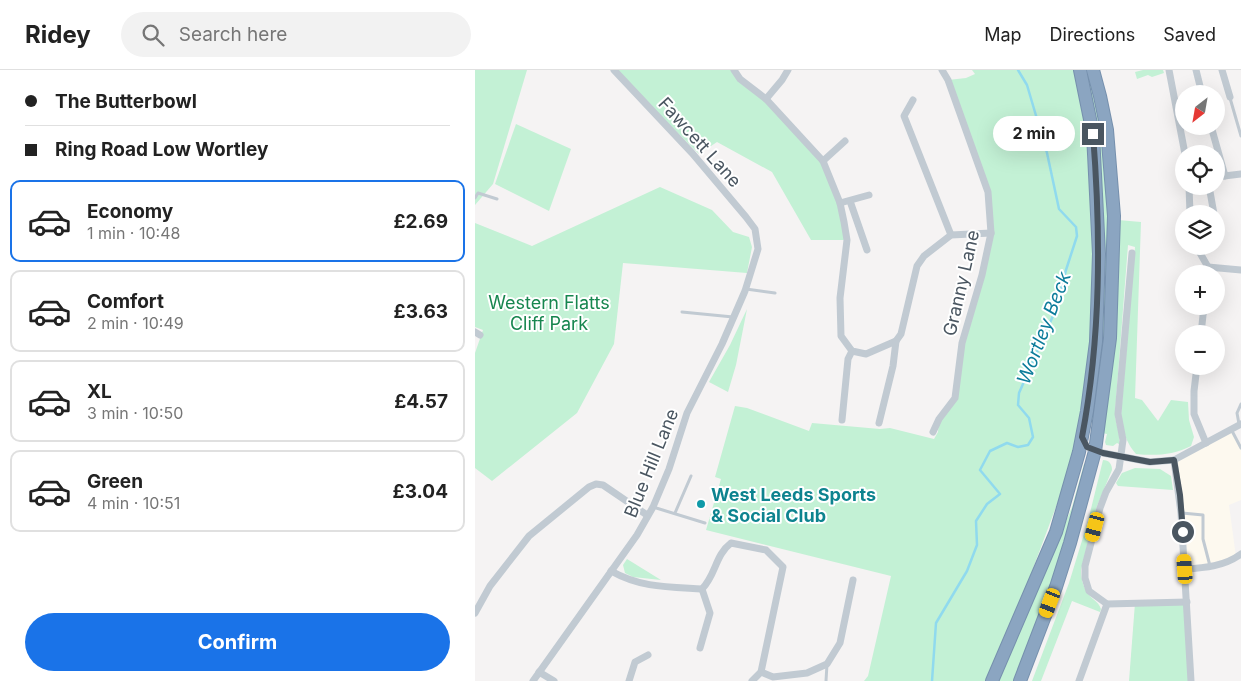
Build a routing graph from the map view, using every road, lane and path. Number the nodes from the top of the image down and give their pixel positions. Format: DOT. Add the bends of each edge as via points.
graph roads {
  1 [pos="614,70"];
  2 [pos="734,70"];
  3 [pos="788,70"];
  4 [pos="942,70"];
  5 [pos="1080,70"];
  6 [pos="1093,70"];
  7 [pos="1169,70"];
  8 [pos="1196,70"];
  9 [pos="1223,70"];
  10 [pos="1200,85"];
  11 [pos="1230,97"];
  12 [pos="766,99"];
  13 [pos="913,100"];
  14 [pos="1241,136"];
  15 [pos="845,141"];
  16 [pos="1183,145"];
  17 [pos="823,161"];
  18 [pos="1241,174"];
  19 [pos="1225,176"];
  20 [pos="869,195"];
  21 [pos="475,198"];
  22 [pos="497,199"];
  23 [pos="850,201"];
  24 [pos="840,203"];
  25 [pos="991,234"];
  26 [pos="951,235"];
  27 [pos="757,238"];
  28 [pos="867,250"];
  29 [pos="1132,253"];
  30 [pos="1225,270"];
  31 [pos="1241,270"];
  32 [pos="746,289"];
  33 [pos="775,293"];
  34 [pos="681,312"];
  35 [pos="733,318"];
  36 [pos="896,341"];
  37 [pos="852,351"];
  38 [pos="1196,375"];
  39 [pos="1241,404"];
  40 [pos="842,420"];
  41 [pos="879,423"];
  42 [pos="1240,424"];
  43 [pos="1231,428"];
  44 [pos="933,432"];
  45 [pos="1082,437"];
  46 [pos="1206,443"];
  47 [pos="1241,448"];
  48 [pos="1095,451"];
  49 [pos="1121,457"];
  50 [pos="1174,460"];
  51 [pos="1075,466"];
  52 [pos="691,476"];
  53 [pos="653,506"];
  54 [pos="675,513"];
  55 [pos="1181,513"];
  56 [pos="647,515"];
  57 [pos="705,523"];
  58 [pos="1241,554"];
  59 [pos="1210,567"];
  60 [pos="1185,569"];
  61 [pos="611,571"];
  62 [pos="853,580"];
  63 [pos="702,589"];
  64 [pos="1187,602"];
  65 [pos="1107,604"];
  66 [pos="475,614"];
  67 [pos="700,648"];
  68 [pos="648,655"];
  69 [pos="827,664"];
  70 [pos="539,672"];
  71 [pos="761,672"];
  72 [pos="806,677"];
  73 [pos="533,681"];
  74 [pos="554,681"];
  75 [pos="629,681"];
  76 [pos="753,681"];
  77 [pos="826,681"];
  78 [pos="993,681"];
  79 [pos="1020,681"];
  80 [pos="1079,681"];
  81 [pos="1191,681"];
  1 -- 27 [label="street, Fawcett Lane" via="692,153 746,217"];
  2 -- 12 [label="street" via="740,79"];
  3 -- 12 [label="street"];
  4 -- 25 [label="street, Granny Lane" via="988,192"];
  5 -- 45 [label="highway" via="1093,134 1099,254 1096,342"];
  6 -- 48 [label="highway" via="1107,130 1114,216 1110,338"];
  7 -- 16 [label="street"];
  8 -- 10 [label="street"];
  9 -- 11 [label="street"];
  11 -- 14 [label="lane"];
  12 -- 17 [label="street"];
  13 -- 26 [label="street" via="904,116"];
  15 -- 17 [label="street"];
  17 -- 24 [label="street"];
  18 -- 19 [label="street"];
  20 -- 23 [label="street"];
  21 -- 22 [label="lane" via="478,193"];
  23 -- 24 [label="street"];
  23 -- 28 [label="street"];
  24 -- 37 [label="street" via="847,240 841,336"];
  25 -- 26 [label="street"];
  25 -- 44 [label="street, Granny Lane" via="983,275 962,343 955,398"];
  26 -- 36 [label="street" via="924,256 917,266 901,334"];
  27 -- 32 [label="street, Blue Hill Lane" via="756,259"];
  29 -- 49 [label="street" via="1118,414 1123,440"];
  30 -- 31 [label="street"];
  32 -- 33 [label="lane"];
  32 -- 35 [label="street, Blue Hill Lane"];
  34 -- 35 [label="lane"];
  35 -- 53 [label="street, Blue Hill Lane" via="687,413"];
  36 -- 37 [label="street" via="866,354"];
  36 -- 41 [label="street"];
  37 -- 40 [label="street" via="847,359"];
  38 -- 46 [label="street" via="1194,414"];
  39 -- 42 [label="lane" via="1237,413"];
  42 -- 43 [label="street"];
  43 -- 46 [label="street"];
  43 -- 47 [label="lane"];
  45 -- 48 [label="street" via="1087,447"];
  45 -- 51 [label="highway"];
  46 -- 50 [label="street"];
  48 -- 49 [label="street"];
  48 -- 51 [label="highway"];
  48 -- 79 [label="highway" via="1059,578"];
  49 -- 50 [label="street" via="1150,462"];
  49 -- 65 [label="street" via="1119,469 1100,508 1085,566 1089,591"];
  50 -- 55 [label="street"];
  51 -- 78 [label="highway" via="1056,532"];
  52 -- 54 [label="lane"];
  53 -- 54 [label="lane"];
  53 -- 56 [label="street, Blue Hill Lane"];
  54 -- 57 [label="lane"];
  55 -- 59 [label="lane" via="1203,515 1203,539"];
  55 -- 60 [label="street"];
  56 -- 61 [label="street, Blue Hill Lane"];
  56 -- 66 [label="street" via="603,485 589,487 529,536 490,586"];
  58 -- 59 [label="street"];
  59 -- 60 [label="street"];
  60 -- 64 [label="street"];
  61 -- 63 [label="street" via="649,586"];
  61 -- 70 [label="street, Blue Hill Lane"];
  62 -- 69 [label="street" via="839,642"];
  63 -- 67 [label="street" via="710,613"];
  63 -- 71 [label="street" via="709,582 723,549 731,543 766,550 783,567"];
  64 -- 65 [label="street"];
  64 -- 81 [label="street"];
  65 -- 80 [label="street"];
  68 -- 75 [label="street" via="635,662"];
  69 -- 72 [label="street"];
  69 -- 77 [label="lane"];
  70 -- 73 [label="street, Blue Hill Lane"];
  70 -- 74 [label="street"];
  71 -- 72 [label="street" via="773,677"];
  71 -- 76 [label="street"];
}
